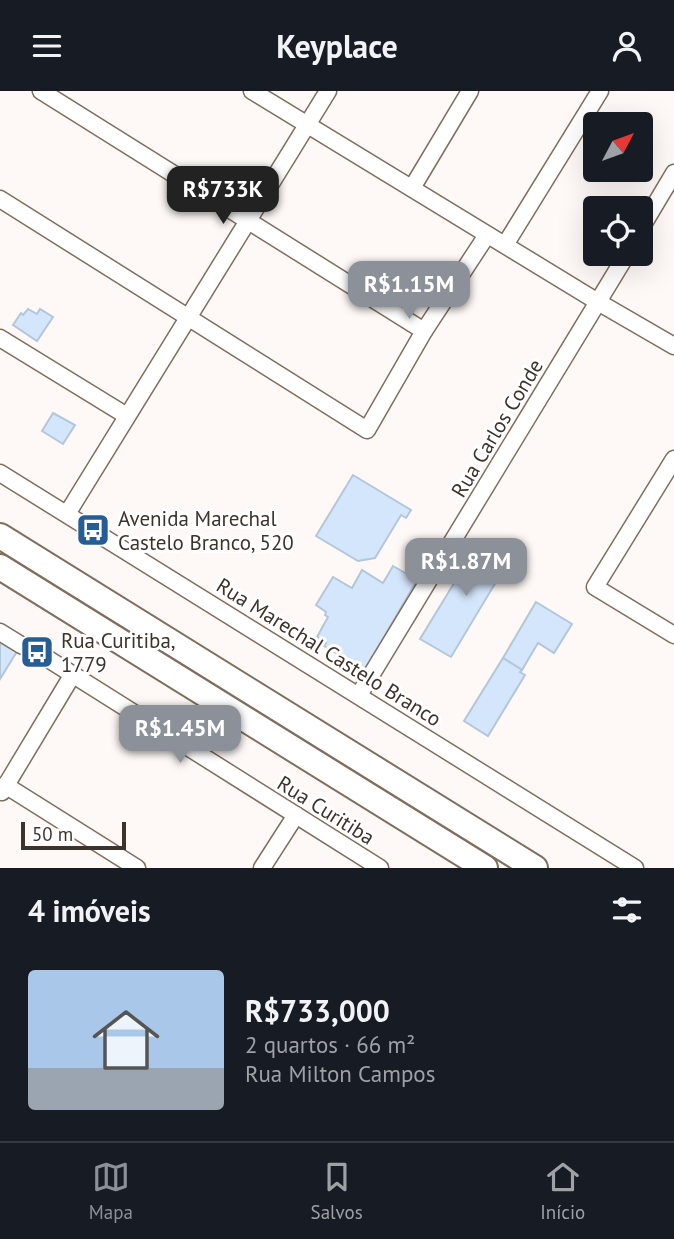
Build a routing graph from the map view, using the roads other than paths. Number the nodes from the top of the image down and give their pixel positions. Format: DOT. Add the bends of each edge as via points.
graph roads {
  1 [pos="41,91"];
  2 [pos="252,91"];
  3 [pos="328,91"];
  4 [pos="470,91"];
  5 [pos="600,91"];
  6 [pos="307,125"];
  7 [pos="674,173"];
  8 [pos="412,188"];
  9 [pos="0,199"];
  10 [pos="653,208"];
  11 [pos="248,220"];
  12 [pos="487,235"];
  13 [pos="505,245"];
  14 [pos="619,266"];
  15 [pos="598,302"];
  16 [pos="189,317"];
  17 [pos="424,331"];
  18 [pos="0,338"];
  19 [pos="674,346"];
  20 [pos="127,417"];
  21 [pos="674,459"];
  22 [pos="0,473"];
  23 [pos="67,514"];
  24 [pos="0,536"];
  25 [pos="0,568"];
  26 [pos="0,632"];
  27 [pos="674,635"];
  28 [pos="73,674"];
  29 [pos="359,695"];
  30 [pos="3,790"];
  31 [pos="296,815"];
  32 [pos="137,868"];
  33 [pos="262,868"];
  34 [pos="380,868"];
  35 [pos="485,868"];
  36 [pos="535,868"];
  37 [pos="635,868"];
  1 -- 11 [label="street"];
  2 -- 6 [label="street"];
  3 -- 6 [label="street"];
  4 -- 8 [label="street"];
  5 -- 13 [label="street"];
  6 -- 8 [label="street"];
  6 -- 11 [label="street"];
  7 -- 10 [label="street"];
  8 -- 12 [label="street"];
  9 -- 16 [label="street"];
  11 -- 16 [label="street"];
  11 -- 17 [label="street"];
  12 -- 13 [label="street"];
  12 -- 17 [label="street"];
  13 -- 15 [label="street"];
  14 -- 15 [label="street, Rua Carlos Conde"];
  15 -- 19 [label="street"];
  15 -- 29 [label="street, Rua Carlos Conde"];
  16 -- 17 [label="street" via="367,429"];
  16 -- 20 [label="street"];
  18 -- 20 [label="street"];
  20 -- 23 [label="street"];
  21 -- 27 [label="street" via="595,587"];
  22 -- 23 [label="street, Rua Marechal Castelo Branco"];
  23 -- 29 [label="street, Rua Marechal Castelo Branco"];
  24 -- 36 [label="highway"];
  25 -- 35 [label="highway"];
  26 -- 28 [label="street, Rua Curitiba"];
  28 -- 30 [label="street"];
  28 -- 31 [label="street, Rua Curitiba"];
  29 -- 37 [label="street, Rua Marechal Castelo Branco"];
  30 -- 32 [label="street"];
  31 -- 33 [label="street"];
  31 -- 34 [label="street, Rua Curitiba"];
}
